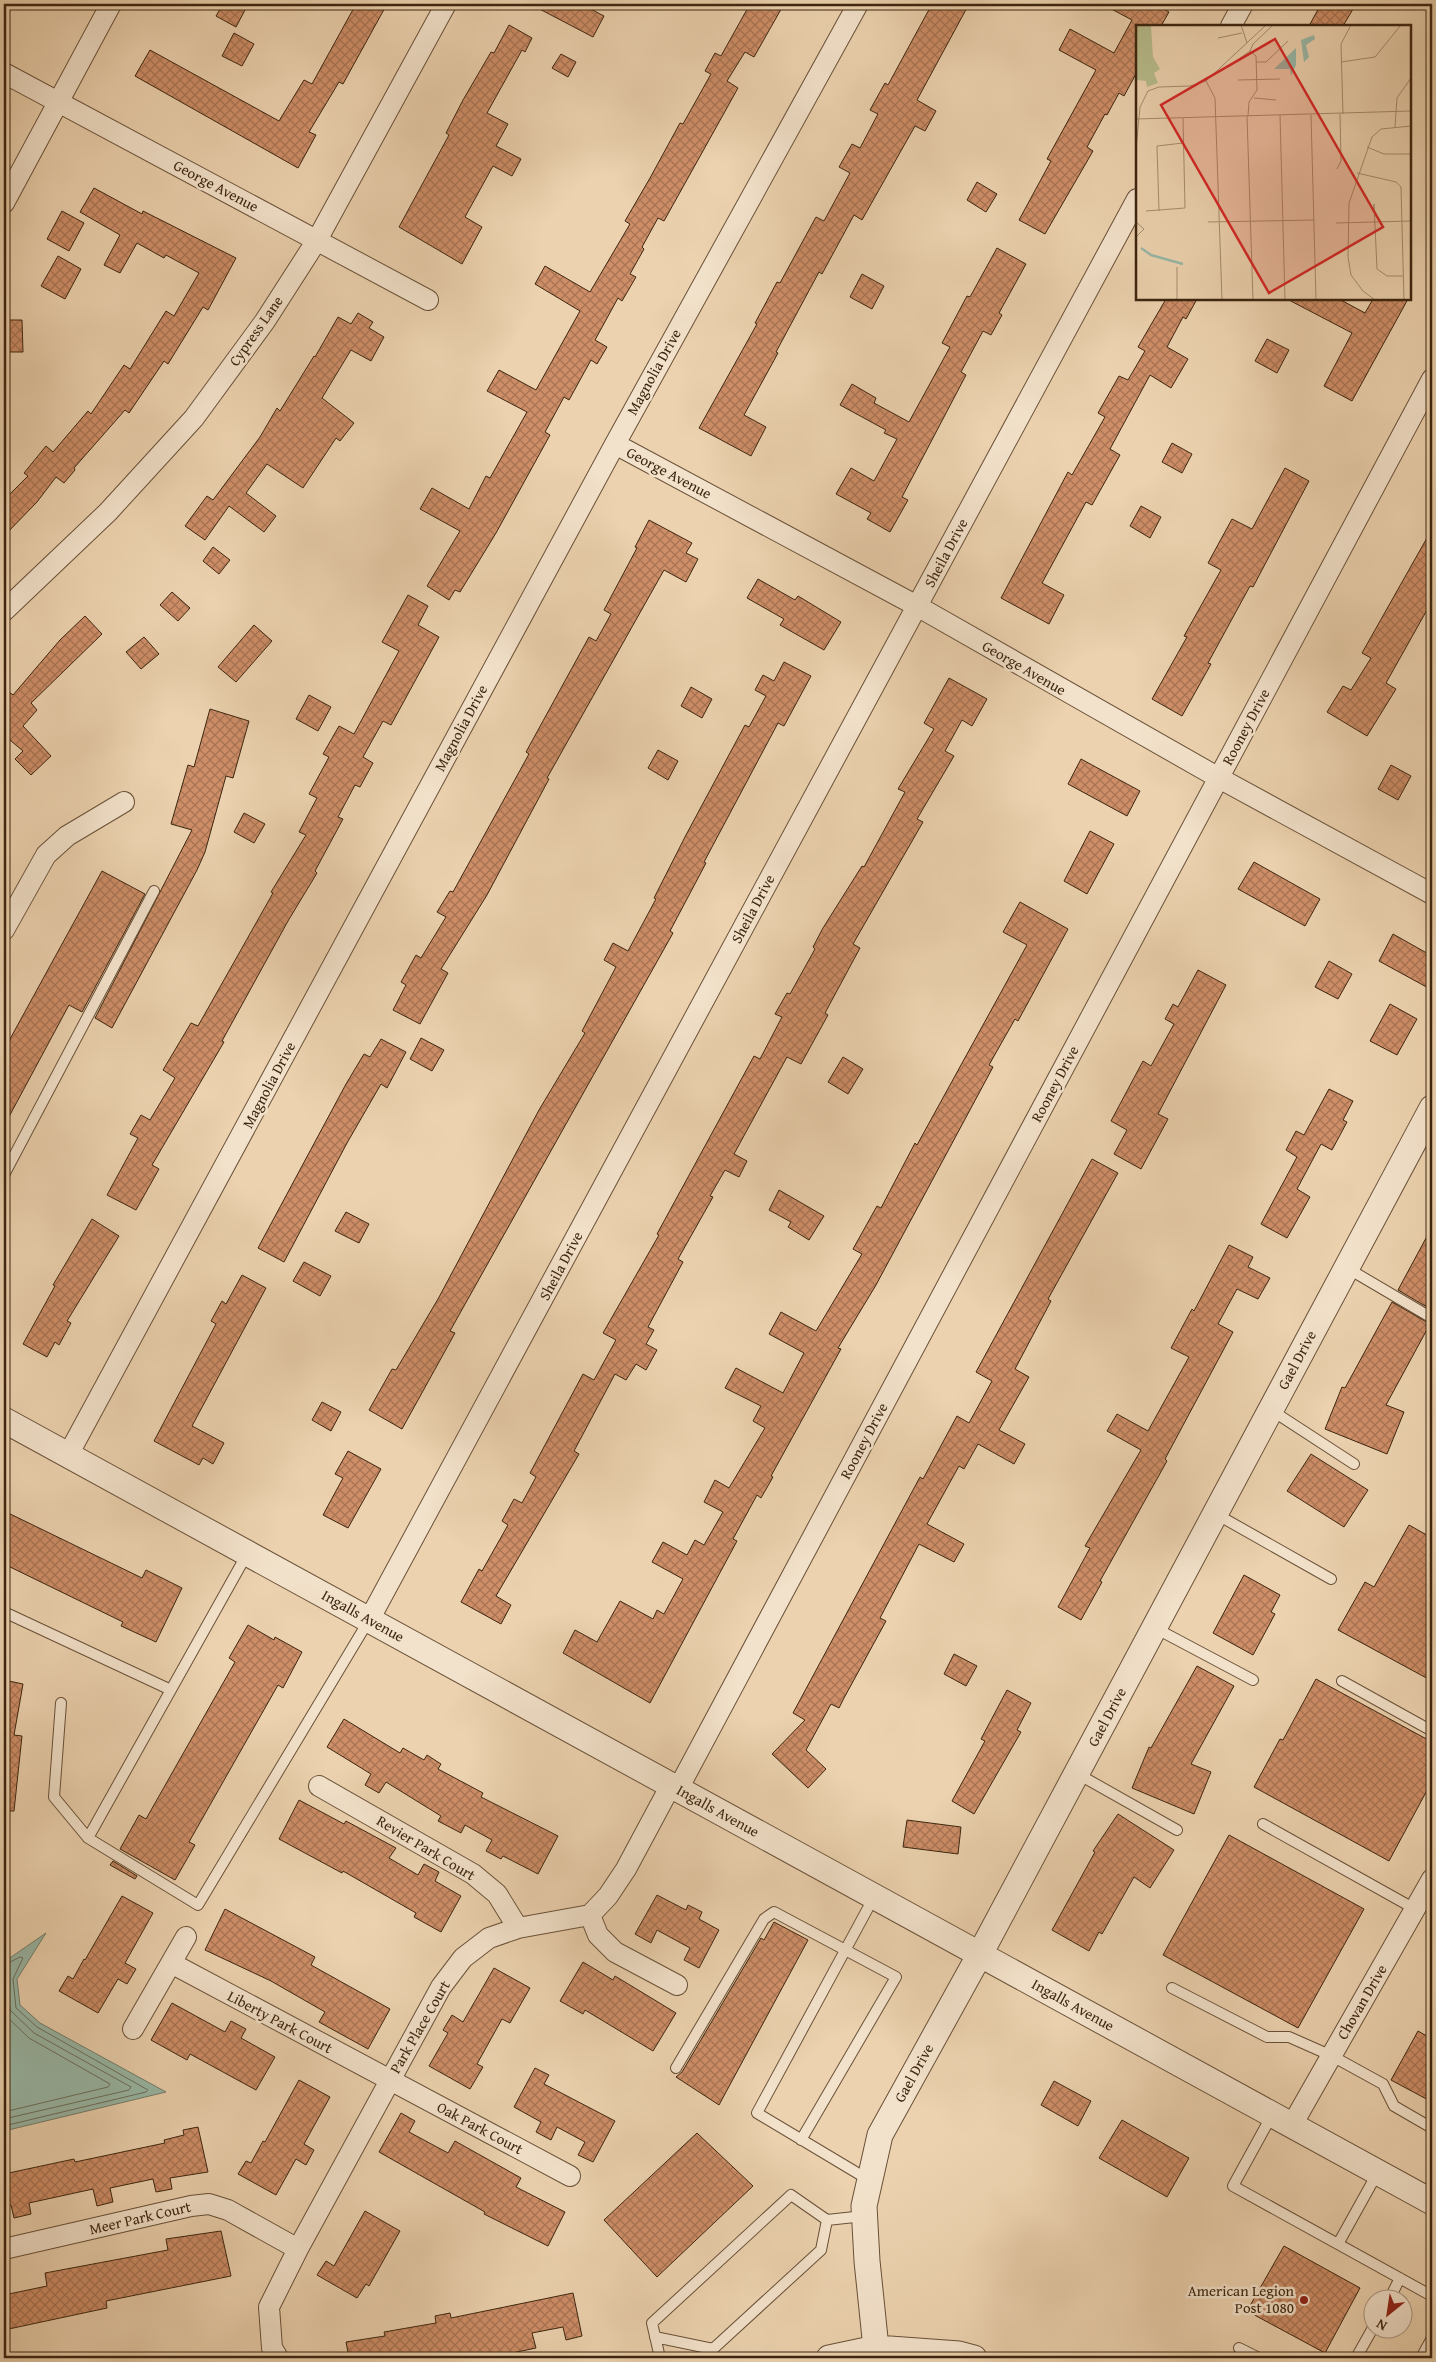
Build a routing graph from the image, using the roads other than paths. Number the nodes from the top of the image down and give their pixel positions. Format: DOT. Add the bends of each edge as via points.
graph roads {
  1 [pos="111,4"];
  2 [pos="446,4"];
  3 [pos="858,4"];
  4 [pos="1243,4"];
  5 [pos="1232,25"];
  6 [pos="4,73"];
  7 [pos="58,102"];
  8 [pos="1136,201"];
  9 [pos="4,203"];
  10 [pos="317,240"];
  11 [pos="428,300"];
  12 [pos="1432,379"];
  13 [pos="615,444"];
  14 [pos="917,606"];
  15 [pos="4,611"];
  16 [pos="1219,778"];
  17 [pos="124,802"];
  18 [pos="154,891"];
  19 [pos="1432,894"];
  20 [pos="4,930"];
  21 [pos="1432,1108"];
  22 [pos="4,1175"];
  23 [pos="1347,1268"];
  24 [pos="1432,1318"];
  25 [pos="1270,1410"];
  26 [pos="4,1420"];
  27 [pos="68,1455"];
  28 [pos="1354,1464"];
  29 [pos="1215,1514"];
  30 [pos="248,1553"];
  31 [pos="1331,1578"];
  32 [pos="4,1612"];
  33 [pos="369,1620"];
  34 [pos="1154,1628"];
  35 [pos="1253,1680"];
  36 [pos="1342,1681"];
  37 [pos="171,1690"];
  38 [pos="61,1703"];
  39 [pos="1432,1731"];
  40 [pos="1076,1773"];
  41 [pos="319,1786"];
  42 [pos="674,1787"];
  43 [pos="1264,1824"];
  44 [pos="1177,1830"];
  45 [pos="88,1838"];
  46 [pos="1431,1882"];
  47 [pos="874,1896"];
  48 [pos="1415,1909"];
  49 [pos="590,1914"];
  50 [pos="518,1928"];
  51 [pos="186,1937"];
  52 [pos="846,1948"];
  53 [pos="980,1954"];
  54 [pos="171,1963"];
  55 [pos="677,1985"];
  56 [pos="1172,1988"];
  57 [pos="133,2029"];
  58 [pos="1332,2056"];
  59 [pos="676,2068"];
  60 [pos="390,2080"];
  61 [pos="1282,2120"];
  62 [pos="1432,2128"];
  63 [pos="801,2140"];
  64 [pos="1378,2172"];
  65 [pos="570,2176"];
  66 [pos="870,2181"];
  67 [pos="1432,2202"];
  68 [pos="865,2216"];
  69 [pos="827,2220"];
  70 [pos="1338,2244"];
  71 [pos="4,2249"];
  72 [pos="298,2249"];
  73 [pos="1400,2278"];
  74 [pos="1393,2290"];
  75 [pos="1432,2296"];
  76 [pos="655,2337"];
  77 [pos="1432,2338"];
  78 [pos="1366,2340"];
  79 [pos="1239,2348"];
  80 [pos="877,2353"];
  81 [pos="278,2358"];
  82 [pos="660,2358"];
  83 [pos="829,2358"];
  84 [pos="974,2358"];
  85 [pos="1259,2358"];
  86 [pos="1356,2358"];
  87 [pos="1421,2358"];
  1 -- 7 [label="street"];
  2 -- 10 [label="street, Cypress Lane"];
  3 -- 13 [label="street, Magnolia Drive"];
  4 -- 5 [label="street"];
  6 -- 7 [label="street, George Avenue"];
  7 -- 9 [label="street"];
  7 -- 10 [label="street, George Avenue"];
  8 -- 14 [label="street, Sheila Drive"];
  10 -- 11 [label="street, George Avenue"];
  10 -- 15 [label="street, Cypress Lane" via="265,321 194,418 108,512"];
  12 -- 16 [label="street, Rooney Drive"];
  13 -- 14 [label="street, George Avenue"];
  13 -- 27 [label="street, Magnolia Drive"];
  14 -- 16 [label="street, George Avenue"];
  14 -- 33 [label="street, Sheila Drive"];
  16 -- 19 [label="street, George Avenue"];
  16 -- 42 [label="street, Rooney Drive"];
  17 -- 20 [label="street" via="67,836 46,856"];
  18 -- 22 [label="lane"];
  21 -- 23 [label="street, Gael Drive"];
  23 -- 24 [label="lane"];
  23 -- 25 [label="street, Gael Drive"];
  25 -- 28 [label="lane"];
  25 -- 29 [label="street, Gael Drive"];
  26 -- 27 [label="street, Ingalls Avenue"];
  27 -- 30 [label="street, Ingalls Avenue"];
  29 -- 31 [label="lane"];
  29 -- 34 [label="street, Gael Drive"];
  30 -- 33 [label="street, Ingalls Avenue"];
  30 -- 37 [label="lane"];
  32 -- 37 [label="lane"];
  33 -- 42 [label="street, Ingalls Avenue"];
  33 -- 45 [label="lane" via="198,1905"];
  34 -- 35 [label="lane"];
  34 -- 40 [label="street, Gael Drive"];
  36 -- 39 [label="lane"];
  37 -- 45 [label="lane"];
  38 -- 45 [label="lane" via="54,1797"];
  40 -- 44 [label="lane"];
  40 -- 53 [label="street, Gael Drive"];
  41 -- 50 [label="street, Revier Park Court" via="473,1874 497,1894"];
  42 -- 47 [label="street, Ingalls Avenue"];
  42 -- 49 [label="street" via="626,1869 608,1896"];
  43 -- 48 [label="lane"];
  46 -- 48 [label="street, Chovan Drive"];
  47 -- 52 [label="lane"];
  47 -- 53 [label="street, Ingalls Avenue"];
  48 -- 58 [label="street, Chovan Drive"];
  49 -- 50 [label="street, Park Place Court"];
  49 -- 55 [label="street" via="598,1935 615,1952"];
  50 -- 60 [label="street, Park Place Court" via="489,1938 463,1958 441,1987"];
  51 -- 54 [label="street"];
  52 -- 59 [label="lane" via="774,1912 764,1919"];
  52 -- 63 [label="lane" via="757,2113"];
  52 -- 63 [label="lane" via="896,1977"];
  53 -- 61 [label="street, Ingalls Avenue"];
  53 -- 66 [label="street, Gael Drive" via="880,2136"];
  54 -- 57 [label="street"];
  54 -- 60 [label="street, Liberty Park Court"];
  56 -- 58 [label="lane" via="1267,2038 1288,2038"];
  58 -- 61 [label="street, Chovan Drive"];
  58 -- 62 [label="lane" via="1384,2084 1394,2106"];
  60 -- 65 [label="street, Oak Park Court"];
  60 -- 72 [label="street, Park Place Court"];
  61 -- 64 [label="street, Ingalls Avenue"];
  61 -- 70 [label="lane" via="1233,2186"];
  63 -- 66 [label="lane"];
  64 -- 67 [label="street, Ingalls Avenue"];
  64 -- 70 [label="lane"];
  66 -- 68 [label="street, Gael Drive"];
  68 -- 69 [label="lane"];
  68 -- 80 [label="street, Gael Drive"];
  69 -- 76 [label="lane" via="821,2250 713,2349"];
  69 -- 76 [label="lane" via="791,2195 652,2323"];
  70 -- 73 [label="lane"];
  71 -- 72 [label="street, Meer Park Court" via="209,2204 228,2210"];
  72 -- 81 [label="street, Park Place Court" via="269,2307 272,2348"];
  73 -- 74 [label="lane"];
  73 -- 75 [label="lane"];
  76 -- 82 [label="lane"];
  77 -- 87 [label="lane"];
  78 -- 86 [label="lane"];
  79 -- 85 [label="lane"];
  80 -- 83 [label="street"];
  80 -- 84 [label="street" via="959,2354"];
}
